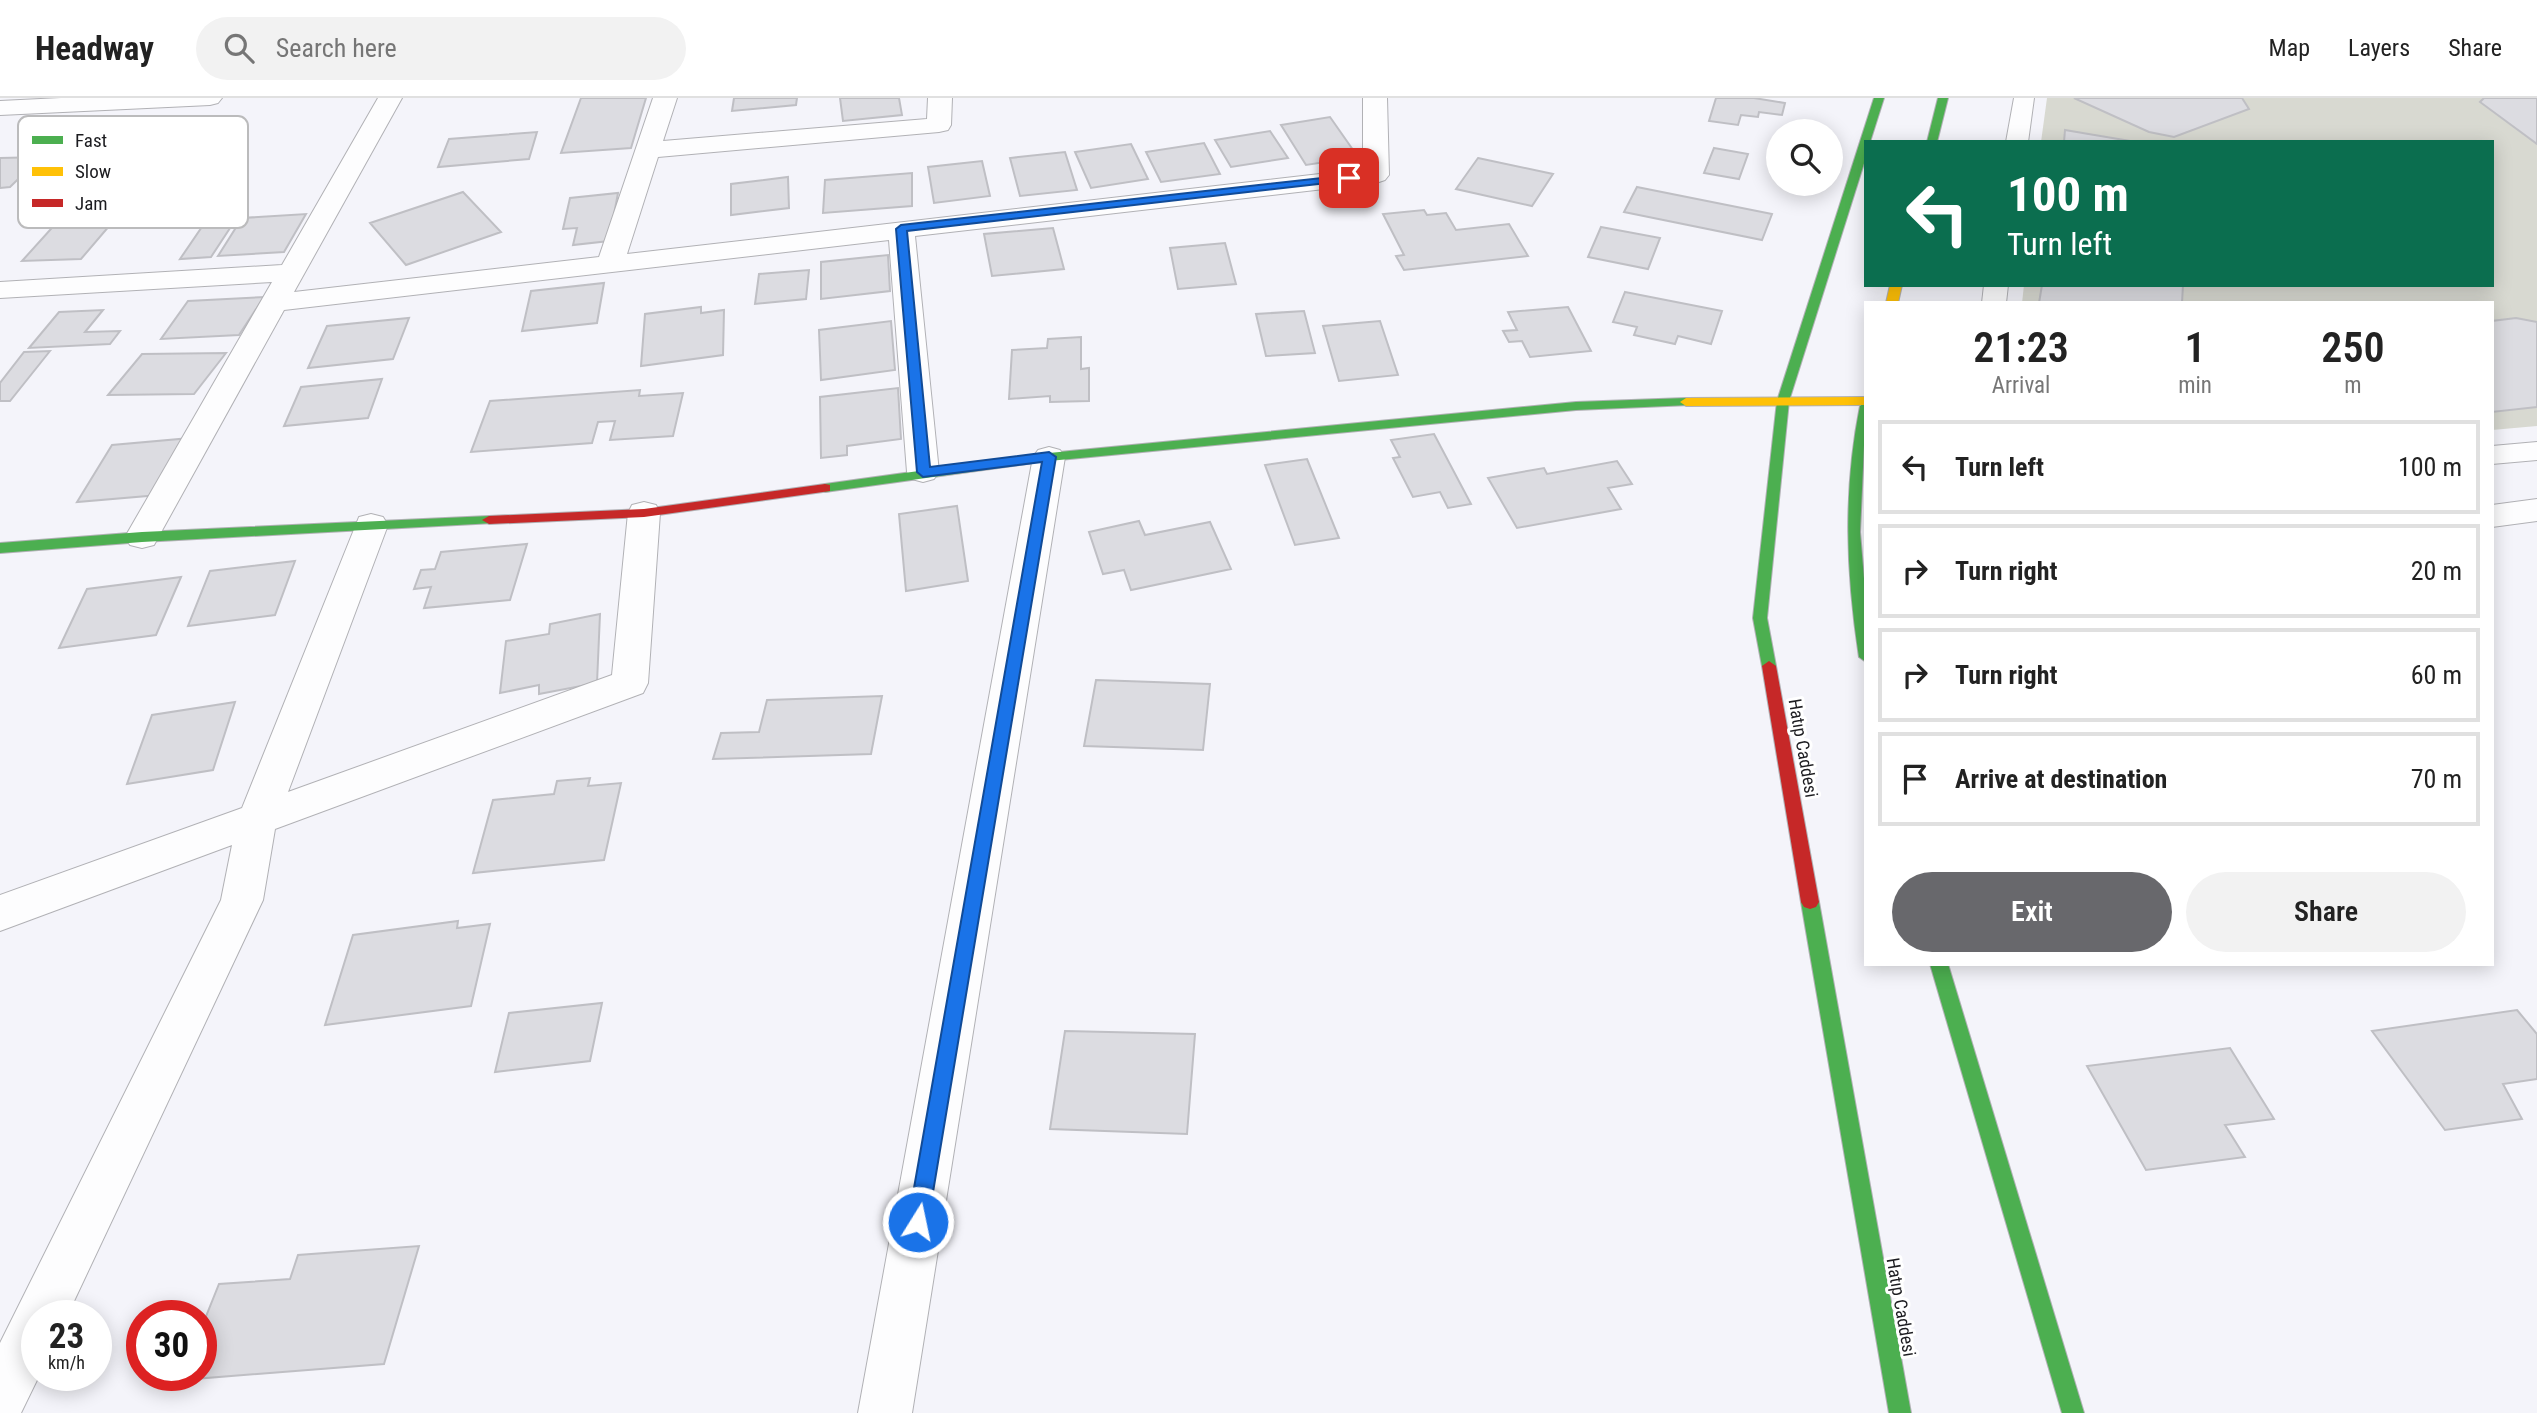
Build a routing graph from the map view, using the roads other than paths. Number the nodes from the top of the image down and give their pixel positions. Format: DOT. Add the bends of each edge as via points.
graph roads {
  1 [pos="209,98"];
  2 [pos="390,98"];
  3 [pos="665,98"];
  4 [pos="940,98"];
  5 [pos="1375,98"];
  6 [pos="1879,98"];
  7 [pos="1943,98"];
  8 [pos="2024,98"];
  9 [pos="0,108"];
  10 [pos="1866,140"];
  11 [pos="1932,140"];
  12 [pos="2017,140"];
  13 [pos="1864,145"];
  14 [pos="648,150"];
  15 [pos="901,229"];
  16 [pos="611,262"];
  17 [pos="290,272"];
  18 [pos="0,290"];
  19 [pos="274,303"];
  20 [pos="1783,401"];
  21 [pos="1864,401"];
  22 [pos="1864,413"];
  23 [pos="2537,451"];
  24 [pos="2494,455"];
  25 [pos="1049,457"];
  26 [pos="923,472"];
  27 [pos="2537,510"];
  28 [pos="644,513"];
  29 [pos="2494,516"];
  30 [pos="371,525"];
  31 [pos="142,537"];
  32 [pos="0,548"];
  33 [pos="1860,589"];
  34 [pos="1864,634"];
  35 [pos="257,820"];
  36 [pos="0,912"];
  37 [pos="1940,966"];
  38 [pos="48,1300"];
  39 [pos="21,1356"];
  40 [pos="0,1399"];
  41 [pos="885,1413"];
  42 [pos="1900,1413"];
  43 [pos="2073,1413"];
  1 -- 9 [label="street"];
  2 -- 17 [label="street"];
  3 -- 14 [label="street"];
  4 -- 14 [label="street" via="939,125"];
  5 -- 15 [label="street" via="1376,175"];
  6 -- 10 [label="main road, Hatıp Caddesi"];
  7 -- 11 [label="main road"];
  8 -- 12 [label="lane"];
  13 -- 20 [label="main road, Hatıp Caddesi"];
  14 -- 16 [label="street"];
  15 -- 16 [label="street"];
  15 -- 26 [label="street"];
  16 -- 19 [label="street"];
  17 -- 18 [label="street"];
  17 -- 19 [label="street"];
  19 -- 31 [label="street"];
  20 -- 21 [label="main road"];
  20 -- 25 [label="main road" via="1576,406"];
  20 -- 42 [label="main road, Hatıp Caddesi" via="1760,618"];
  22 -- 33 [label="main road" via="1854,449 1851,540"];
  23 -- 24 [label="lane"];
  25 -- 26 [label="main road"];
  25 -- 41 [label="street"];
  26 -- 28 [label="main road"];
  27 -- 29 [label="street"];
  28 -- 30 [label="main road"];
  28 -- 35 [label="street" via="630,683"];
  30 -- 31 [label="main road"];
  30 -- 35 [label="street"];
  31 -- 32 [label="main road"];
  33 -- 34 [label="main road"];
  35 -- 36 [label="street"];
  35 -- 38 [label="street" via="242,900"];
  37 -- 43 [label="main road"];
  39 -- 40 [label="street"];
}
